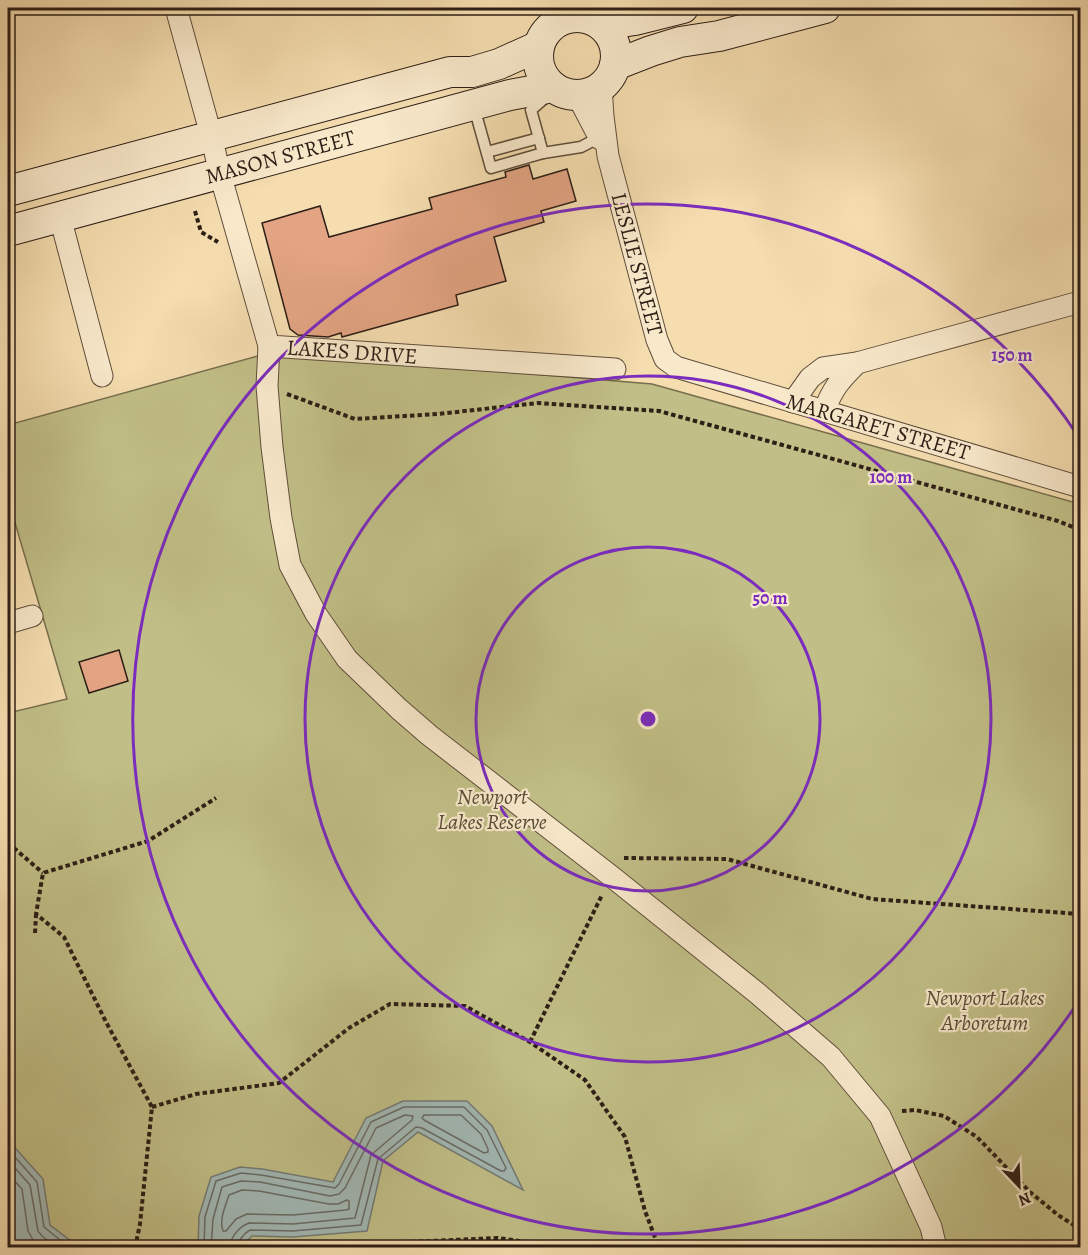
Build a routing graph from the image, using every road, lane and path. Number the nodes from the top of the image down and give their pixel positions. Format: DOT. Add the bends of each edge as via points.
graph roads {
  1 [pos="176,8"];
  2 [pos="682,8"];
  3 [pos="825,8"];
  4 [pos="588,17"];
  5 [pos="548,27"];
  6 [pos="580,84"];
  7 [pos="473,105"];
  8 [pos="211,135"];
  9 [pos="539,138"];
  10 [pos="604,142"];
  11 [pos="487,152"];
  12 [pos="543,153"];
  13 [pos="220,174"];
  14 [pos="8,191"];
  15 [pos="60,217"];
  16 [pos="8,231"];
  17 [pos="1080,302"];
  18 [pos="269,346"];
  19 [pos="857,363"];
  20 [pos="676,367"];
  21 [pos="615,369"];
  22 [pos="102,376"];
  23 [pos="267,386"];
  24 [pos="793,402"];
  25 [pos="824,411"];
  26 [pos="1080,487"];
  27 [pos="1080,530"];
  28 [pos="32,616"];
  29 [pos="8,623"];
  30 [pos="216,798"];
  31 [pos="8,843"];
  32 [pos="588,858"];
  33 [pos="43,873"];
  34 [pos="611,876"];
  35 [pos="36,914"];
  36 [pos="1080,914"];
  37 [pos="35,933"];
  38 [pos="530,1042"];
  39 [pos="152,1107"];
  40 [pos="880,1116"];
  41 [pos="1080,1229"];
  42 [pos="498,1238"];
  43 [pos="135,1248"];
  44 [pos="352,1248"];
  45 [pos="485,1248"];
  46 [pos="549,1248"];
  47 [pos="659,1248"];
  48 [pos="936,1248"];
  1 -- 8 [label="street, LAKES DRIVE"];
  2 -- 4 [label="street" via="635,20"];
  3 -- 6 [label="street, MASON STREET" via="719,36 680,42"];
  4 -- 5 [label="street"];
  4 -- 6 [label="street" via="608,33 616,54"];
  5 -- 6 [label="street" via="538,58 545,78"];
  5 -- 8 [label="street, MASON STREET" via="490,67 450,72"];
  6 -- 7 [label="street, MASON STREET"];
  6 -- 9 [label="lane" via="531,110"];
  6 -- 10 [label="street, LESLIE STREET"];
  7 -- 11 [label="lane"];
  7 -- 13 [label="street, MASON STREET"];
  8 -- 13 [label="street, LAKES DRIVE"];
  8 -- 14 [label="street, MASON STREET"];
  9 -- 11 [label="lane"];
  9 -- 12 [label="lane"];
  10 -- 12 [label="lane"];
  10 -- 20 [label="street, LESLIE STREET" via="657,340 665,359"];
  11 -- 12 [label="lane" via="491,168"];
  13 -- 15 [label="street, MASON STREET"];
  13 -- 18 [label="street, LAKES DRIVE"];
  15 -- 16 [label="street, MASON STREET"];
  15 -- 22 [label="street"];
  17 -- 19 [label="street"];
  18 -- 21 [label="street, LAKES DRIVE"];
  18 -- 23 [label="street"];
  19 -- 24 [label="street" via="823,368 810,378"];
  19 -- 25 [label="street" via="832,390"];
  20 -- 24 [label="street, MARGARET STREET"];
  23 -- 27 [label="path" via="355,419 538,403 659,411"];
  23 -- 32 [label="street" via="273,459 290,565 316,614 347,659 399,709"];
  24 -- 25 [label="street, MARGARET STREET"];
  25 -- 26 [label="street, MARGARET STREET"];
  28 -- 29 [label="street"];
  30 -- 33 [label="path" via="148,841"];
  31 -- 33 [label="path"];
  32 -- 34 [label="street"];
  32 -- 36 [label="path" via="727,859 872,899"];
  33 -- 35 [label="path"];
  34 -- 38 [label="path"];
  34 -- 40 [label="street" via="831,1057"];
  35 -- 37 [label="path"];
  35 -- 39 [label="path" via="64,937"];
  38 -- 39 [label="path" via="465,1006 390,1004 349,1028 279,1083 196,1094"];
  38 -- 47 [label="path" via="585,1080 625,1137"];
  39 -- 43 [label="path"];
  40 -- 41 [label="path" via="915,1110 944,1116 977,1137 1030,1192"];
  40 -- 48 [label="street" via="931,1227"];
  42 -- 44 [label="path" via="363,1244"];
  42 -- 45 [label="path"];
  42 -- 46 [label="path"];
}
